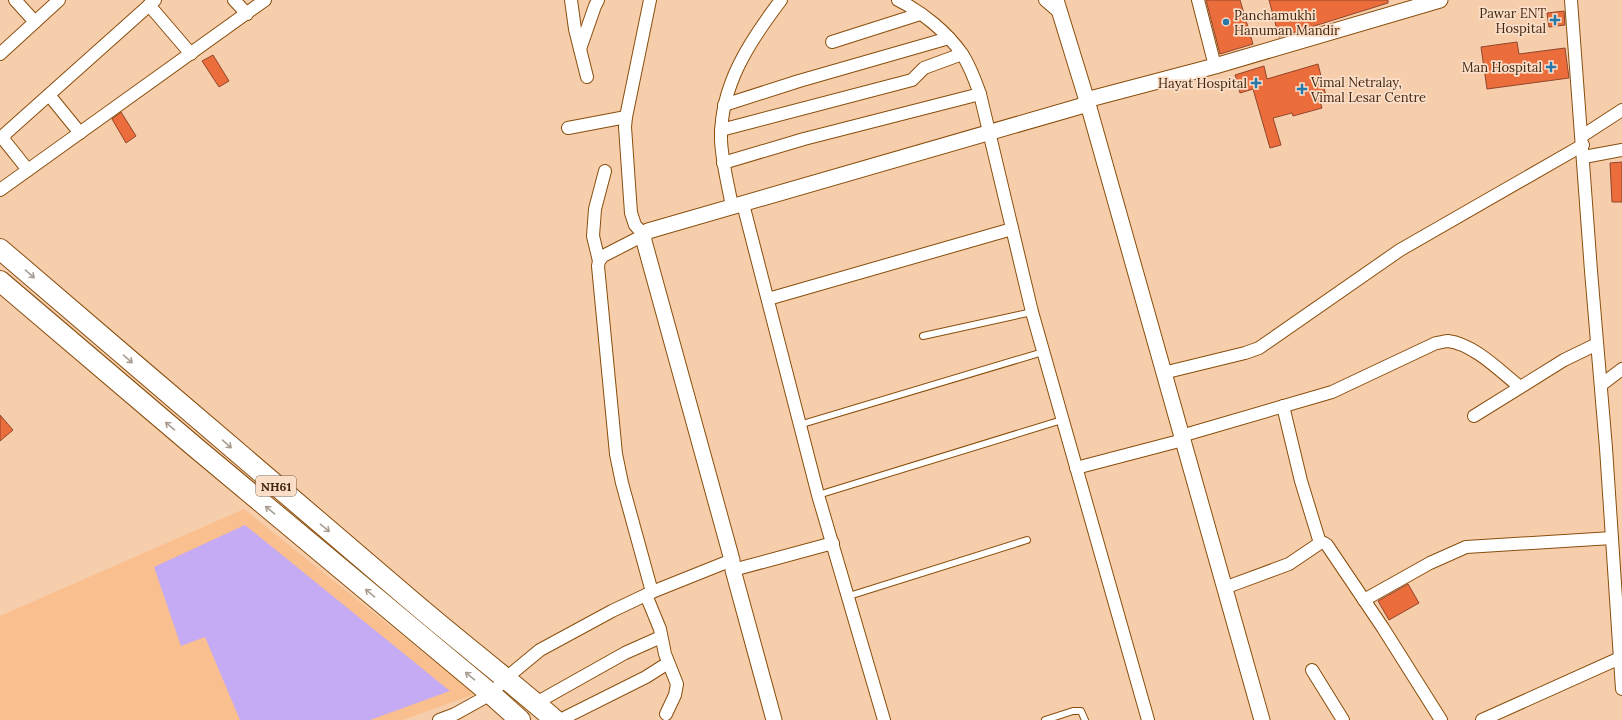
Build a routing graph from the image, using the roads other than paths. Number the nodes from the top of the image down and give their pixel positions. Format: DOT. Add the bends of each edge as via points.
graph roads {
  1 [pos="15,0"];
  2 [pos="59,0"];
  3 [pos="234,0"];
  4 [pos="265,0"];
  5 [pos="571,0"];
  6 [pos="598,0"];
  7 [pos="650,0"];
  8 [pos="781,0"];
  9 [pos="898,0"];
  10 [pos="1045,0"];
  11 [pos="1198,0"];
  12 [pos="1440,0"];
  13 [pos="1571,0"];
  14 [pos="152,3"];
  15 [pos="1058,6"];
  16 [pos="247,14"];
  17 [pos="920,14"];
  18 [pos="35,22"];
  19 [pos="949,38"];
  20 [pos="832,42"];
  21 [pos="580,49"];
  22 [pos="0,54"];
  23 [pos="191,54"];
  24 [pos="962,54"];
  25 [pos="1216,66"];
  26 [pos="587,77"];
  27 [pos="980,94"];
  28 [pos="49,95"];
  29 [pos="1087,102"];
  30 [pos="724,105"];
  31 [pos="1622,110"];
  32 [pos="626,117"];
  33 [pos="568,128"];
  34 [pos="721,130"];
  35 [pos="989,132"];
  36 [pos="80,133"];
  37 [pos="1583,146"];
  38 [pos="1622,150"];
  39 [pos="723,164"];
  40 [pos="28,170"];
  41 [pos="605,171"];
  42 [pos="0,190"];
  43 [pos="738,205"];
  44 [pos="1012,229"];
  45 [pos="644,235"];
  46 [pos="0,249"];
  47 [pos="599,261"];
  48 [pos="0,281"];
  49 [pos="768,299"];
  50 [pos="1032,312"];
  51 [pos="923,336"];
  52 [pos="1597,344"];
  53 [pos="1043,352"];
  54 [pos="1622,369"];
  55 [pos="1163,373"];
  56 [pos="1601,385"];
  57 [pos="1520,387"];
  58 [pos="1283,406"];
  59 [pos="1474,416"];
  60 [pos="1062,420"];
  61 [pos="799,425"];
  62 [pos="1182,438"];
  63 [pos="1076,468"];
  64 [pos="818,495"];
  65 [pos="1612,538"];
  66 [pos="1027,540"];
  67 [pos="833,543"];
  68 [pos="1320,543"];
  69 [pos="733,565"];
  70 [pos="1224,588"];
  71 [pos="649,593"];
  72 [pos="849,596"];
  73 [pos="1364,600"];
  74 [pos="661,637"];
  75 [pos="1620,658"];
  76 [pos="668,663"];
  77 [pos="1312,670"];
  78 [pos="506,678"];
  79 [pos="1622,689"];
  80 [pos="491,694"];
  81 [pos="536,703"];
  82 [pos="666,714"];
  83 [pos="1487,719"];
  84 [pos="439,720"];
  85 [pos="520,720"];
  86 [pos="555,720"];
  87 [pos="560,720"];
  88 [pos="774,720"];
  89 [pos="884,720"];
  90 [pos="1045,720"];
  91 [pos="1085,720"];
  92 [pos="1148,720"];
  93 [pos="1262,720"];
  94 [pos="1343,720"];
  95 [pos="1441,720"];
  1 -- 18 [label="street"];
  2 -- 18 [label="street"];
  3 -- 16 [label="street"];
  4 -- 16 [label="street"];
  5 -- 21 [label="street"];
  6 -- 21 [label="street"];
  7 -- 32 [label="street"];
  8 -- 30 [label="street" via="747,48 736,69"];
  9 -- 17 [label="street"];
  10 -- 15 [label="street"];
  11 -- 25 [label="street"];
  12 -- 25 [label="street"];
  13 -- 37 [label="street"];
  14 -- 23 [label="street"];
  14 -- 28 [label="street"];
  15 -- 29 [label="street"];
  16 -- 23 [label="street"];
  17 -- 19 [label="street"];
  17 -- 20 [label="street"];
  18 -- 22 [label="street"];
  19 -- 24 [label="street"];
  19 -- 30 [label="street"];
  21 -- 26 [label="street"];
  23 -- 36 [label="street"];
  24 -- 27 [label="street" via="972,71"];
  24 -- 34 [label="street" via="924,68 912,80"];
  25 -- 29 [label="street"];
  27 -- 35 [label="street"];
  27 -- 39 [label="street" via="804,139"];
  28 -- 36 [label="street"];
  28 -- 40 [label="street" via="4,137"];
  29 -- 35 [label="street"];
  29 -- 55 [label="street"];
  30 -- 34 [label="street"];
  31 -- 37 [label="street"];
  32 -- 33 [label="street"];
  32 -- 45 [label="street" via="632,213 635,225"];
  34 -- 39 [label="street"];
  35 -- 43 [label="street"];
  35 -- 44 [label="street"];
  36 -- 40 [label="street"];
  37 -- 38 [label="street"];
  37 -- 52 [label="street"];
  37 -- 55 [label="street" via="1400,250 1259,348"];
  39 -- 43 [label="street"];
  40 -- 42 [label="street"];
  41 -- 47 [label="street" via="595,209 593,236"];
  43 -- 45 [label="street" via="648,231"];
  43 -- 49 [label="street"];
  44 -- 49 [label="street"];
  44 -- 50 [label="street"];
  45 -- 47 [label="street" via="603,256"];
  45 -- 69 [label="street"];
  46 -- 78 [label="highway, NH61, one-way" via="452,635"];
  47 -- 71 [label="street" via="616,454"];
  80 -- 48 [label="highway, NH61, one-way"];
  49 -- 61 [label="street"];
  50 -- 51 [label="lane"];
  50 -- 53 [label="street"];
  52 -- 56 [label="street"];
  52 -- 57 [label="street" via="1564,360"];
  53 -- 60 [label="street"];
  53 -- 61 [label="lane"];
  54 -- 56 [label="street"];
  55 -- 62 [label="street"];
  56 -- 65 [label="street"];
  57 -- 58 [label="street" via="1483,357 1460,344 1447,341 1436,343 1332,392"];
  57 -- 59 [label="street"];
  58 -- 62 [label="street"];
  58 -- 68 [label="street" via="1301,481"];
  60 -- 63 [label="street"];
  60 -- 64 [label="lane"];
  61 -- 64 [label="street"];
  62 -- 63 [label="street"];
  62 -- 70 [label="street"];
  63 -- 92 [label="street"];
  64 -- 67 [label="street"];
  65 -- 73 [label="street" via="1466,547 1430,563"];
  65 -- 75 [label="street"];
  66 -- 72 [label="lane"];
  67 -- 69 [label="street"];
  67 -- 72 [label="street"];
  68 -- 70 [label="street" via="1289,564"];
  68 -- 73 [label="street" via="1327,545"];
  69 -- 71 [label="street"];
  69 -- 88 [label="street"];
  70 -- 93 [label="street"];
  71 -- 74 [label="street"];
  71 -- 78 [label="street" via="540,650"];
  72 -- 89 [label="street"];
  73 -- 95 [label="street"];
  74 -- 76 [label="street"];
  74 -- 81 [label="street" via="625,653"];
  75 -- 79 [label="street"];
  75 -- 83 [label="street"];
  76 -- 82 [label="street" via="677,688"];
  76 -- 87 [label="street" via="646,678"];
  77 -- 94 [label="street"];
  78 -- 80 [label="street"];
  78 -- 81 [label="highway, NH61"];
  80 -- 84 [label="street"];
  80 -- 85 [label="highway, NH61"];
  81 -- 86 [label="highway, NH61"];
  90 -- 91 [label="lane" via="1073,710 1081,711"];
}
